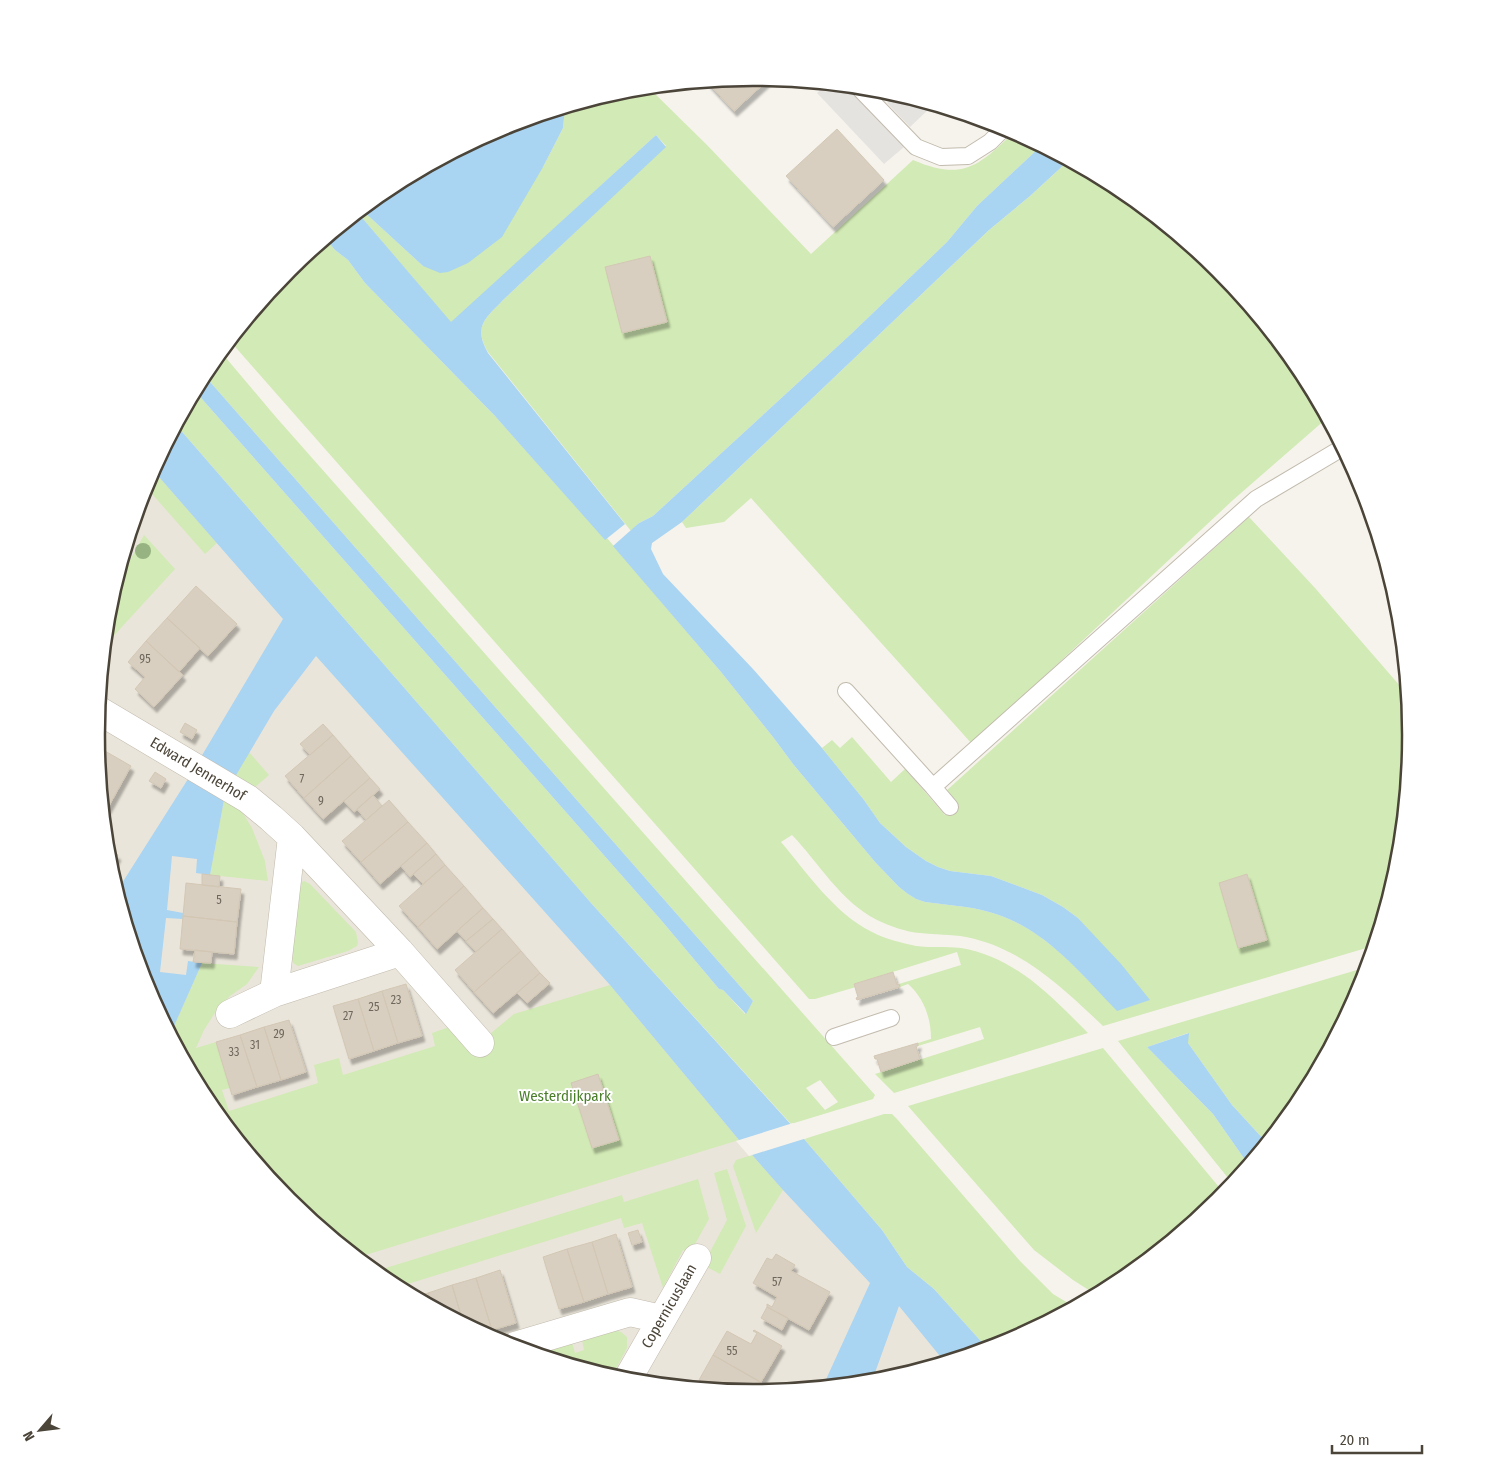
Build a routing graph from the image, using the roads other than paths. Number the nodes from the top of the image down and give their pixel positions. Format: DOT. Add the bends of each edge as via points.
graph roads {
  1 [pos="869,97"];
  2 [pos="998,135"];
  3 [pos="1337,451"];
  4 [pos="846,691"];
  5 [pos="105,714"];
  6 [pos="933,787"];
  7 [pos="950,808"];
  8 [pos="292,837"];
  9 [pos="400,952"];
  10 [pos="274,993"];
  11 [pos="230,1014"];
  12 [pos="891,1018"];
  13 [pos="834,1037"];
  14 [pos="480,1043"];
  15 [pos="697,1258"];
  16 [pos="661,1319"];
  17 [pos="527,1342"];
  18 [pos="632,1372"];
  1 -- 2 [label="lane" via="916,147 941,157 968,156"];
  3 -- 6 [label="lane" via="1256,499"];
  4 -- 6 [label="lane"];
  5 -- 8 [label="street, Edward Jennerhof" via="248,799"];
  6 -- 7 [label="lane"];
  8 -- 9 [label="street, Edward Jennerhof"];
  8 -- 10 [label="street"];
  9 -- 10 [label="street"];
  9 -- 14 [label="street, Edward Jennerhof"];
  10 -- 11 [label="street"];
  12 -- 13 [label="lane"];
  15 -- 16 [label="street, Copernicuslaan"];
  16 -- 17 [label="street" via="630,1312"];
  16 -- 18 [label="street, Copernicuslaan"];
}
